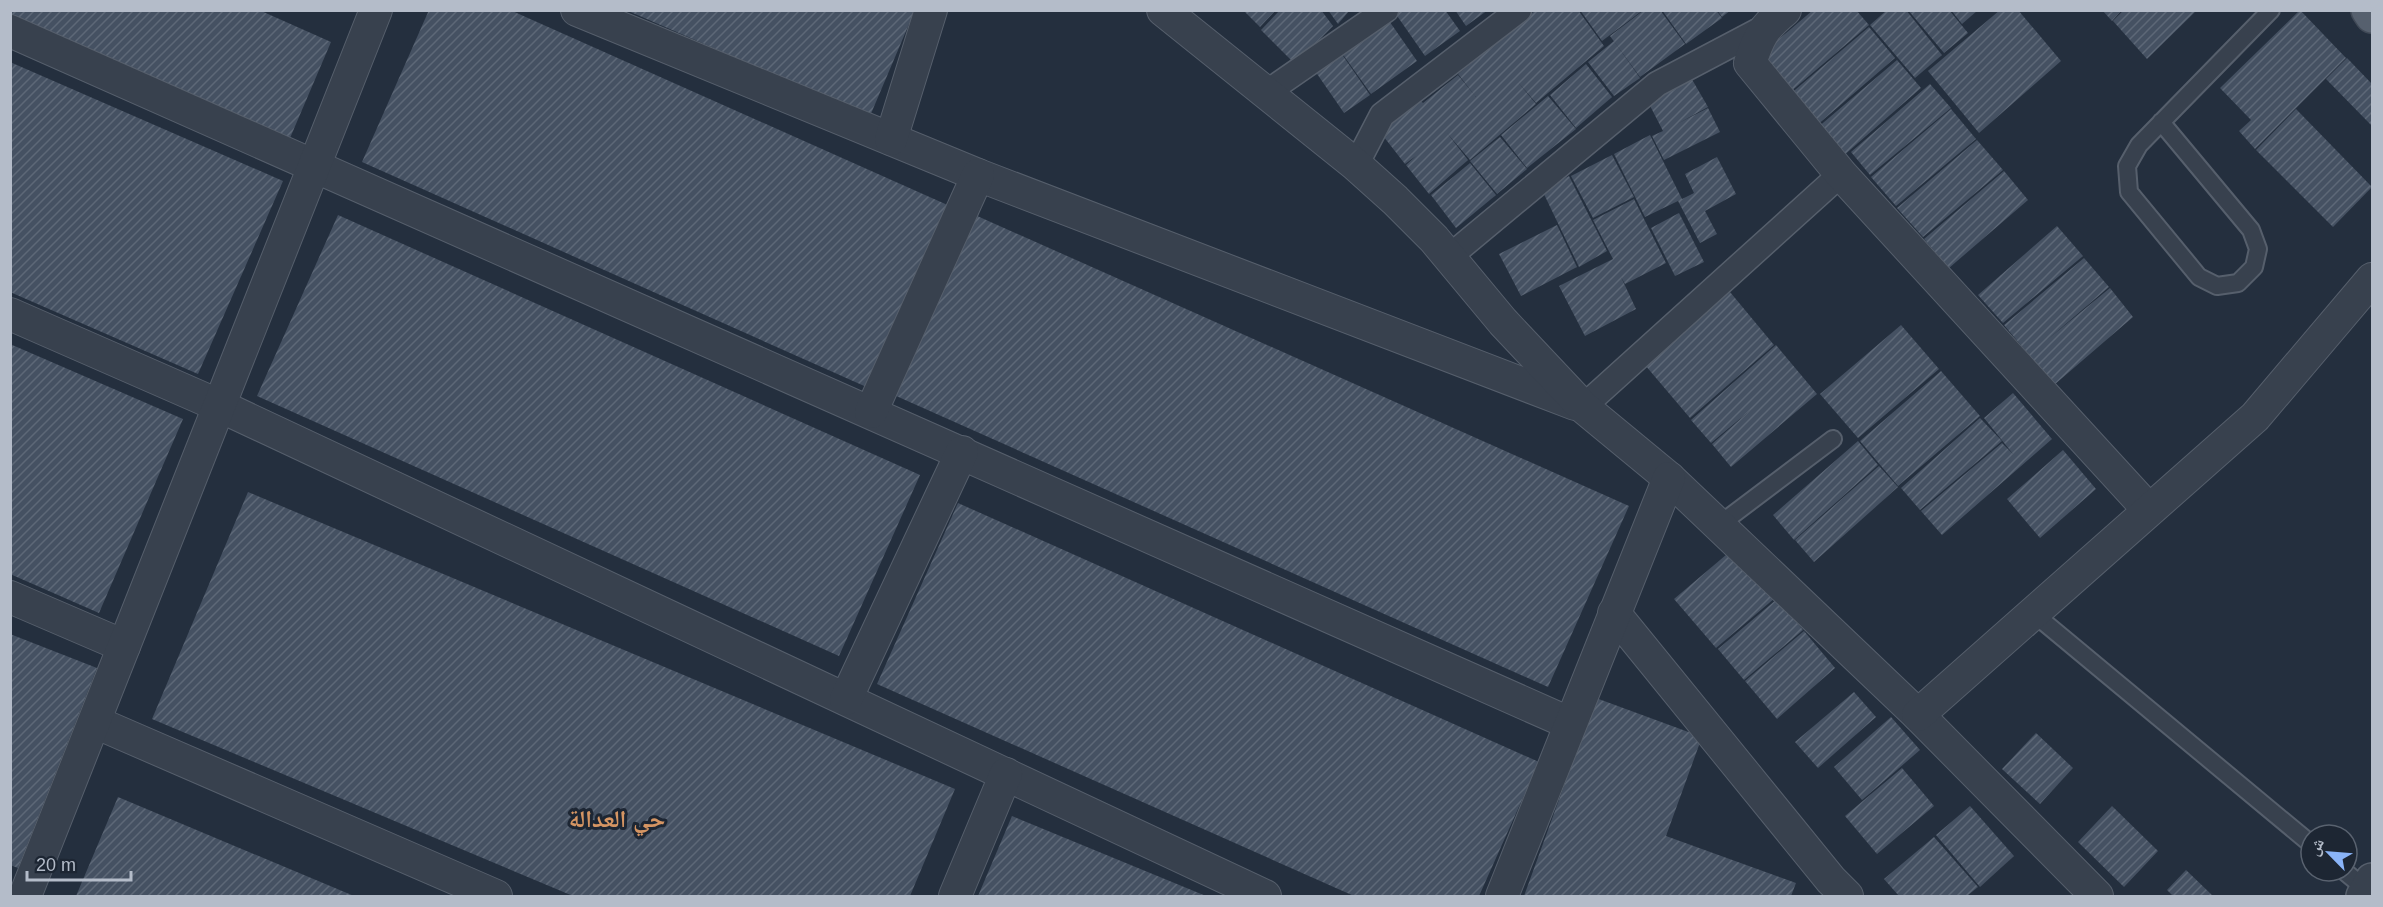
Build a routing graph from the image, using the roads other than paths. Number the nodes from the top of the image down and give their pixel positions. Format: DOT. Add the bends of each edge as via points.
graph roads {
  1 [pos="577,10"];
  2 [pos="931,10"];
  3 [pos="1163,10"];
  4 [pos="1386,10"];
  5 [pos="1519,10"];
  6 [pos="2271,10"];
  7 [pos="2368,10"];
  8 [pos="366,14"];
  9 [pos="2373,16"];
  10 [pos="1776,18"];
  11 [pos="10,31"];
  12 [pos="1266,93"];
  13 [pos="2161,123"];
  14 [pos="891,139"];
  15 [pos="1356,165"];
  16 [pos="314,166"];
  17 [pos="1841,174"];
  18 [pos="978,175"];
  19 [pos="1449,257"];
  20 [pos="2373,279"];
  21 [pos="10,314"];
  22 [pos="220,406"];
  23 [pos="1583,407"];
  24 [pos="871,412"];
  25 [pos="1833,439"];
  26 [pos="962,452"];
  27 [pos="1669,478"];
  28 [pos="2149,510"];
  29 [pos="1719,525"];
  30 [pos="10,597"];
  31 [pos="1614,613"];
  32 [pos="2033,613"];
  33 [pos="124,646"];
  34 [pos="846,699"];
  35 [pos="1918,715"];
  36 [pos="95,722"];
  37 [pos="1569,723"];
  38 [pos="1006,774"];
  39 [pos="2299,834"];
  40 [pos="1834,891"];
  41 [pos="1248,893"];
  42 [pos="25,897"];
  43 [pos="496,897"];
  44 [pos="955,897"];
  45 [pos="1502,897"];
  46 [pos="2097,897"];
  1 -- 14 [label="street"];
  2 -- 14 [label="street"];
  3 -- 12 [label="street"];
  4 -- 12 [label="street"];
  5 -- 15 [label="street" via="1382,116"];
  6 -- 13 [label="lane"];
  7 -- 9 [label="main road"];
  8 -- 16 [label="street"];
  10 -- 17 [label="street" via="1757,43 1750,63"];
  10 -- 19 [label="street" via="1657,84"];
  11 -- 16 [label="street"];
  12 -- 15 [label="street"];
  13 -- 13 [label="lane" via="2139,145 2127,166 2129,192 2199,277 2217,286 2238,283 2254,267 2258,249 2251,230"];
  14 -- 18 [label="street"];
  15 -- 19 [label="street"];
  16 -- 22 [label="street"];
  16 -- 24 [label="street"];
  17 -- 23 [label="street"];
  17 -- 28 [label="street"];
  18 -- 23 [label="street"];
  18 -- 24 [label="street"];
  19 -- 23 [label="street" via="1503,322"];
  20 -- 28 [label="street" via="2255,417"];
  21 -- 22 [label="street"];
  22 -- 33 [label="street"];
  22 -- 34 [label="street"];
  23 -- 27 [label="street"];
  24 -- 26 [label="street"];
  25 -- 29 [label="lane"];
  26 -- 34 [label="street"];
  26 -- 37 [label="street"];
  27 -- 29 [label="street"];
  27 -- 31 [label="street"];
  28 -- 32 [label="street"];
  29 -- 35 [label="street"];
  30 -- 33 [label="street"];
  31 -- 37 [label="street"];
  31 -- 40 [label="street"];
  32 -- 35 [label="street"];
  32 -- 39 [label="lane"];
  33 -- 36 [label="street"];
  34 -- 38 [label="street"];
  35 -- 46 [label="street"];
  36 -- 42 [label="street"];
  36 -- 43 [label="street"];
  37 -- 45 [label="street"];
  38 -- 41 [label="street"];
  38 -- 44 [label="street"];
}
